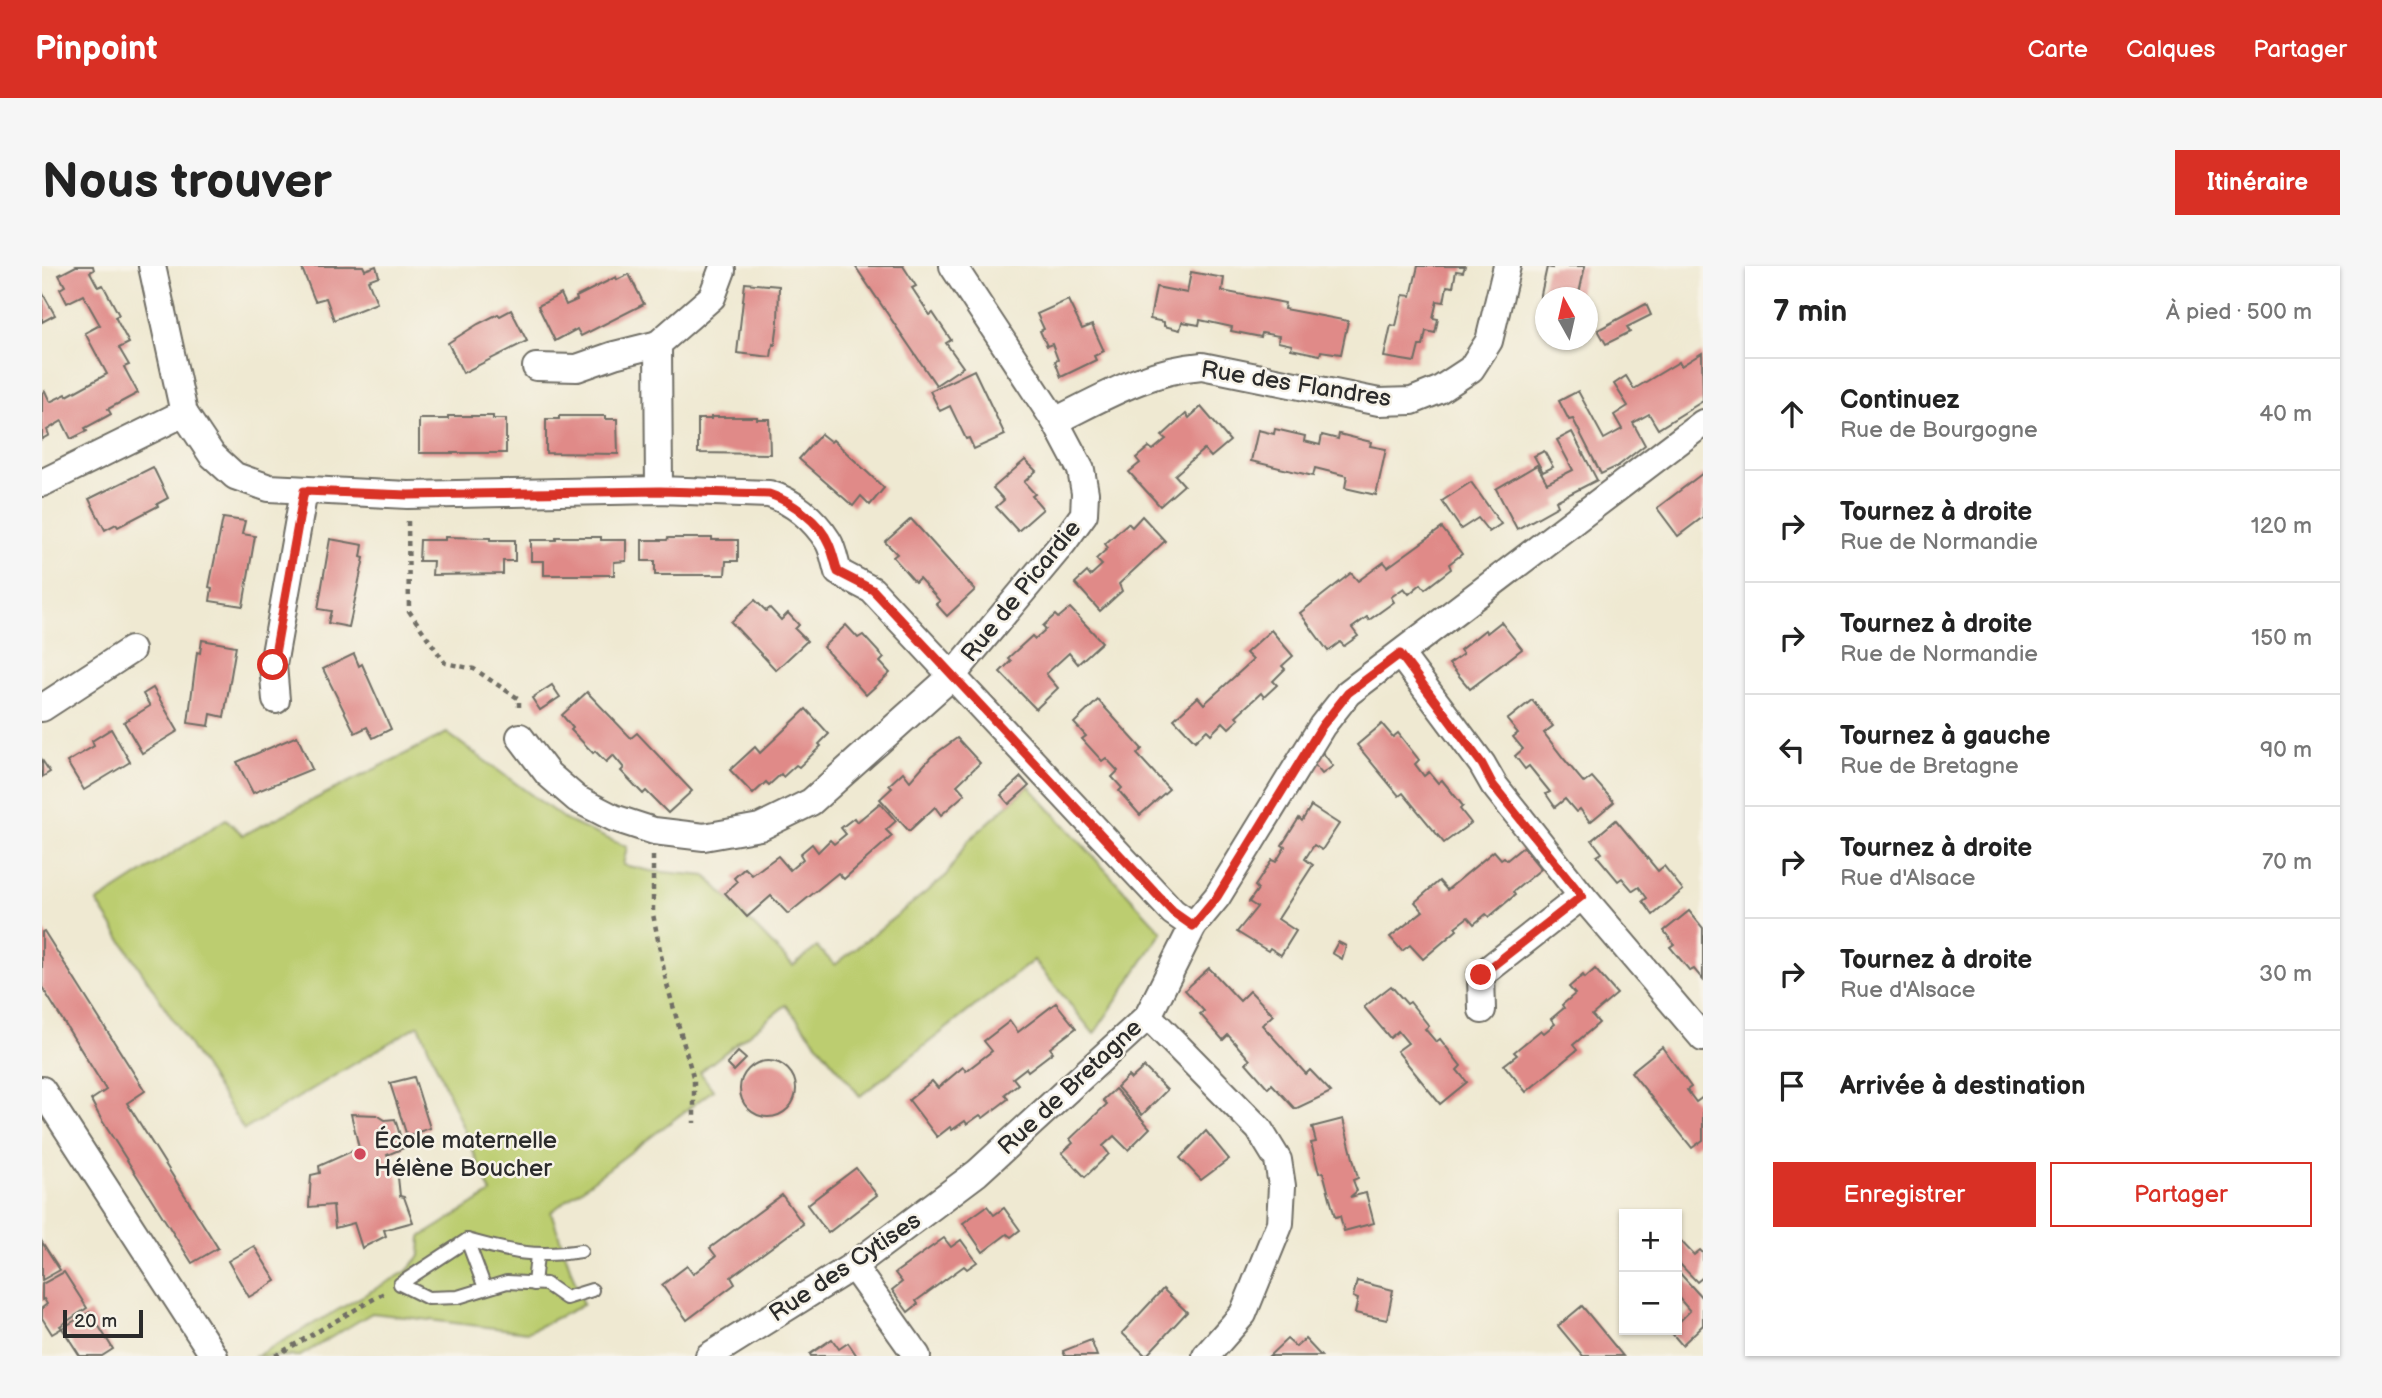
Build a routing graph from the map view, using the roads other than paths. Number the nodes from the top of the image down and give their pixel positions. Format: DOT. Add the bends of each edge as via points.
graph roads {
  1 [pos="152,266"];
  2 [pos="953,266"];
  3 [pos="1507,266"];
  4 [pos="722,270"];
  5 [pos="658,344"];
  6 [pos="536,367"];
  7 [pos="184,412"];
  8 [pos="1055,421"];
  9 [pos="1703,423"];
  10 [pos="42,482"];
  11 [pos="304,491"];
  12 [pos="660,491"];
  13 [pos="131,650"];
  14 [pos="1400,654"];
  15 [pos="952,676"];
  16 [pos="276,700"];
  17 [pos="42,708"];
  18 [pos="520,737"];
  19 [pos="1582,896"];
  20 [pos="1193,926"];
  21 [pos="1482,1010"];
  22 [pos="1148,1016"];
  23 [pos="1703,1038"];
  24 [pos="42,1090"];
  25 [pos="977,1173"];
  26 [pos="467,1240"];
  27 [pos="581,1251"];
  28 [pos="537,1255"];
  29 [pos="853,1266"];
  30 [pos="534,1284"];
  31 [pos="485,1288"];
  32 [pos="592,1290"];
  33 [pos="214,1356"];
  34 [pos="709,1356"];
  35 [pos="917,1356"];
  36 [pos="1206,1356"];
  1 -- 7 [label="street"];
  2 -- 8 [label="street, Rue de Picardie"];
  3 -- 8 [label="street, Rue des Flandres" via="1489,341 1471,369 1412,401 1379,402 1202,366 1147,377"];
  4 -- 5 [label="street" via="712,297"];
  5 -- 6 [label="street" via="577,368"];
  5 -- 12 [label="street"];
  7 -- 10 [label="street"];
  7 -- 11 [label="street" via="212,456 235,476 269,488"];
  8 -- 15 [label="street, Rue de Picardie" via="1082,470 1084,514"];
  9 -- 14 [label="street, Rue de Bretagne"];
  11 -- 12 [label="street" via="408,495"];
  11 -- 16 [label="street" via="273,665"];
  12 -- 15 [label="street" via="769,494 785,499 828,541 838,572 873,590"];
  13 -- 17 [label="street"];
  14 -- 19 [label="street" via="1493,785"];
  14 -- 20 [label="street, Rue de Bretagne" via="1348,693 1322,726 1217,897"];
  15 -- 18 [label="street, Rue de Picardie" via="811,802 760,827 704,837 654,831 577,799 548,774"];
  15 -- 20 [label="street" via="1173,912"];
  19 -- 21 [label="street" via="1481,975"];
  19 -- 23 [label="street"];
  20 -- 22 [label="street, Rue de Bretagne"];
  22 -- 25 [label="street, Rue de Bretagne"];
  22 -- 36 [label="street" via="1259,1129 1278,1160 1280,1223 1243,1314"];
  24 -- 33 [label="street"];
  25 -- 29 [label="street, Rue des Cytises"];
  26 -- 28 [label="lane"];
  26 -- 31 [label="lane"];
  26 -- 31 [label="lane" via="400,1284 428,1298 458,1297"];
  27 -- 28 [label="lane"];
  28 -- 30 [label="lane"];
  29 -- 34 [label="street, Rue des Cytises"];
  29 -- 35 [label="street"];
  30 -- 31 [label="lane" via="507,1282"];
  30 -- 32 [label="lane" via="546,1284 566,1298"];
}
